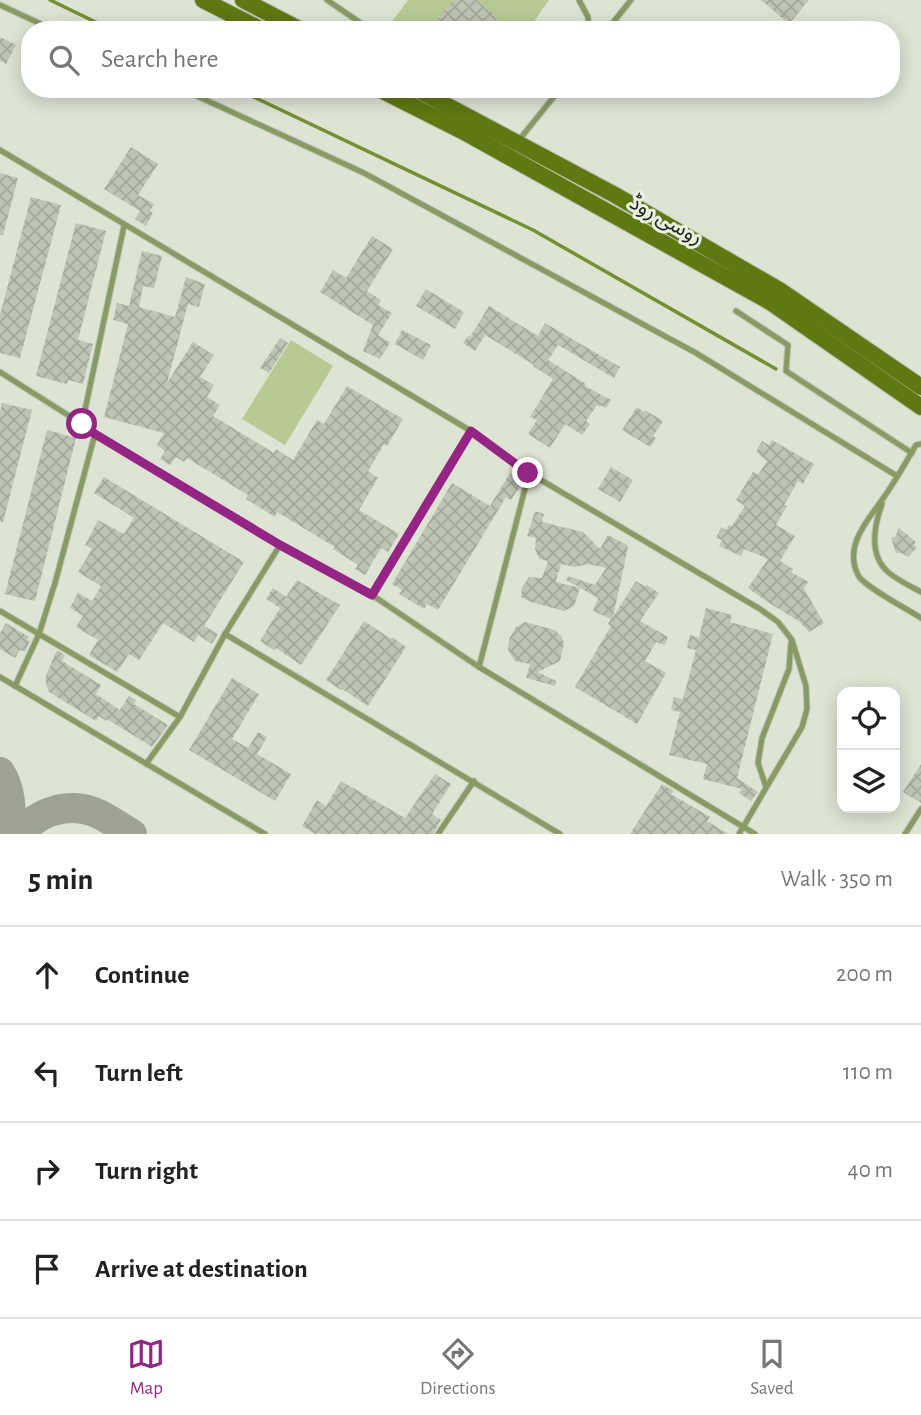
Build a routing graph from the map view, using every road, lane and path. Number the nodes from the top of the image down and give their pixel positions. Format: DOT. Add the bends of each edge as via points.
graph roads {
  1 [pos="203,0"];
  2 [pos="243,0"];
  3 [pos="327,0"];
  4 [pos="579,0"];
  5 [pos="631,0"];
  6 [pos="0,5"];
  7 [pos="232,6"];
  8 [pos="35,21"];
  9 [pos="251,21"];
  10 [pos="284,21"];
  11 [pos="358,21"];
  12 [pos="588,21"];
  13 [pos="614,21"];
  14 [pos="202,98"];
  15 [pos="396,98"];
  16 [pos="433,98"];
  17 [pos="552,98"];
  18 [pos="517,143"];
  19 [pos="0,150"];
  20 [pos="124,226"];
  21 [pos="736,311"];
  22 [pos="0,372"];
  23 [pos="921,387"];
  24 [pos="921,407"];
  25 [pos="82,424"];
  26 [pos="471,431"];
  27 [pos="95,434"];
  28 [pos="921,444"];
  29 [pos="912,453"];
  30 [pos="528,473"];
  31 [pos="897,476"];
  32 [pos="884,498"];
  33 [pos="280,545"];
  34 [pos="921,592"];
  35 [pos="372,595"];
  36 [pos="0,611"];
  37 [pos="921,618"];
  38 [pos="39,634"];
  39 [pos="225,634"];
  40 [pos="792,640"];
  41 [pos="479,667"];
  42 [pos="0,677"];
  43 [pos="15,686"];
  44 [pos="180,718"];
  45 [pos="146,764"];
  46 [pos="474,781"];
  47 [pos="766,787"];
  48 [pos="921,809"];
  49 [pos="743,827"];
  50 [pos="265,834"];
  51 [pos="438,834"];
  52 [pos="560,834"];
  53 [pos="739,834"];
  54 [pos="755,834"];
  55 [pos="905,834"];
  1 -- 7 [label="main road"];
  2 -- 10 [label="main road"];
  3 -- 11 [label="lane"];
  4 -- 12 [label="lane"];
  5 -- 13 [label="lane"];
  6 -- 8 [label="lane"];
  7 -- 9 [label="main road"];
  14 -- 31 [label="lane" via="364,173 696,354"];
  15 -- 24 [label="main road, روسی روڈ" via="770,302"];
  16 -- 18 [label="main road, روسی روڈ"];
  17 -- 18 [label="lane"];
  18 -- 23 [label="main road, روسی روڈ" via="781,291"];
  19 -- 20 [label="lane"];
  20 -- 25 [label="lane"];
  20 -- 26 [label="lane"];
  21 -- 29 [label="lane" via="788,345 786,371"];
  22 -- 25 [label="lane"];
  25 -- 27 [label="lane"];
  26 -- 30 [label="lane"];
  26 -- 35 [label="lane"];
  27 -- 33 [label="lane"];
  27 -- 38 [label="lane"];
  28 -- 29 [label="lane"];
  29 -- 31 [label="lane"];
  30 -- 40 [label="lane" via="760,609"];
  30 -- 41 [label="lane"];
  31 -- 32 [label="lane"];
  32 -- 34 [label="lane" via="874,538 878,561"];
  32 -- 37 [label="lane" via="863,526 853,553 858,576"];
  33 -- 35 [label="lane"];
  33 -- 39 [label="lane"];
  35 -- 41 [label="lane"];
  36 -- 38 [label="lane"];
  38 -- 43 [label="lane"];
  38 -- 44 [label="lane"];
  39 -- 44 [label="lane"];
  39 -- 46 [label="lane"];
  40 -- 47 [label="lane" via="789,669 762,738 758,763"];
  40 -- 47 [label="lane" via="806,686 807,709 802,727"];
  41 -- 49 [label="lane"];
  42 -- 43 [label="lane"];
  43 -- 45 [label="lane"];
  44 -- 45 [label="lane"];
  45 -- 50 [label="lane"];
  46 -- 51 [label="lane"];
  46 -- 52 [label="lane"];
  47 -- 49 [label="lane"];
  48 -- 55 [label="lane"];
  49 -- 53 [label="lane"];
  49 -- 54 [label="lane"];
}
